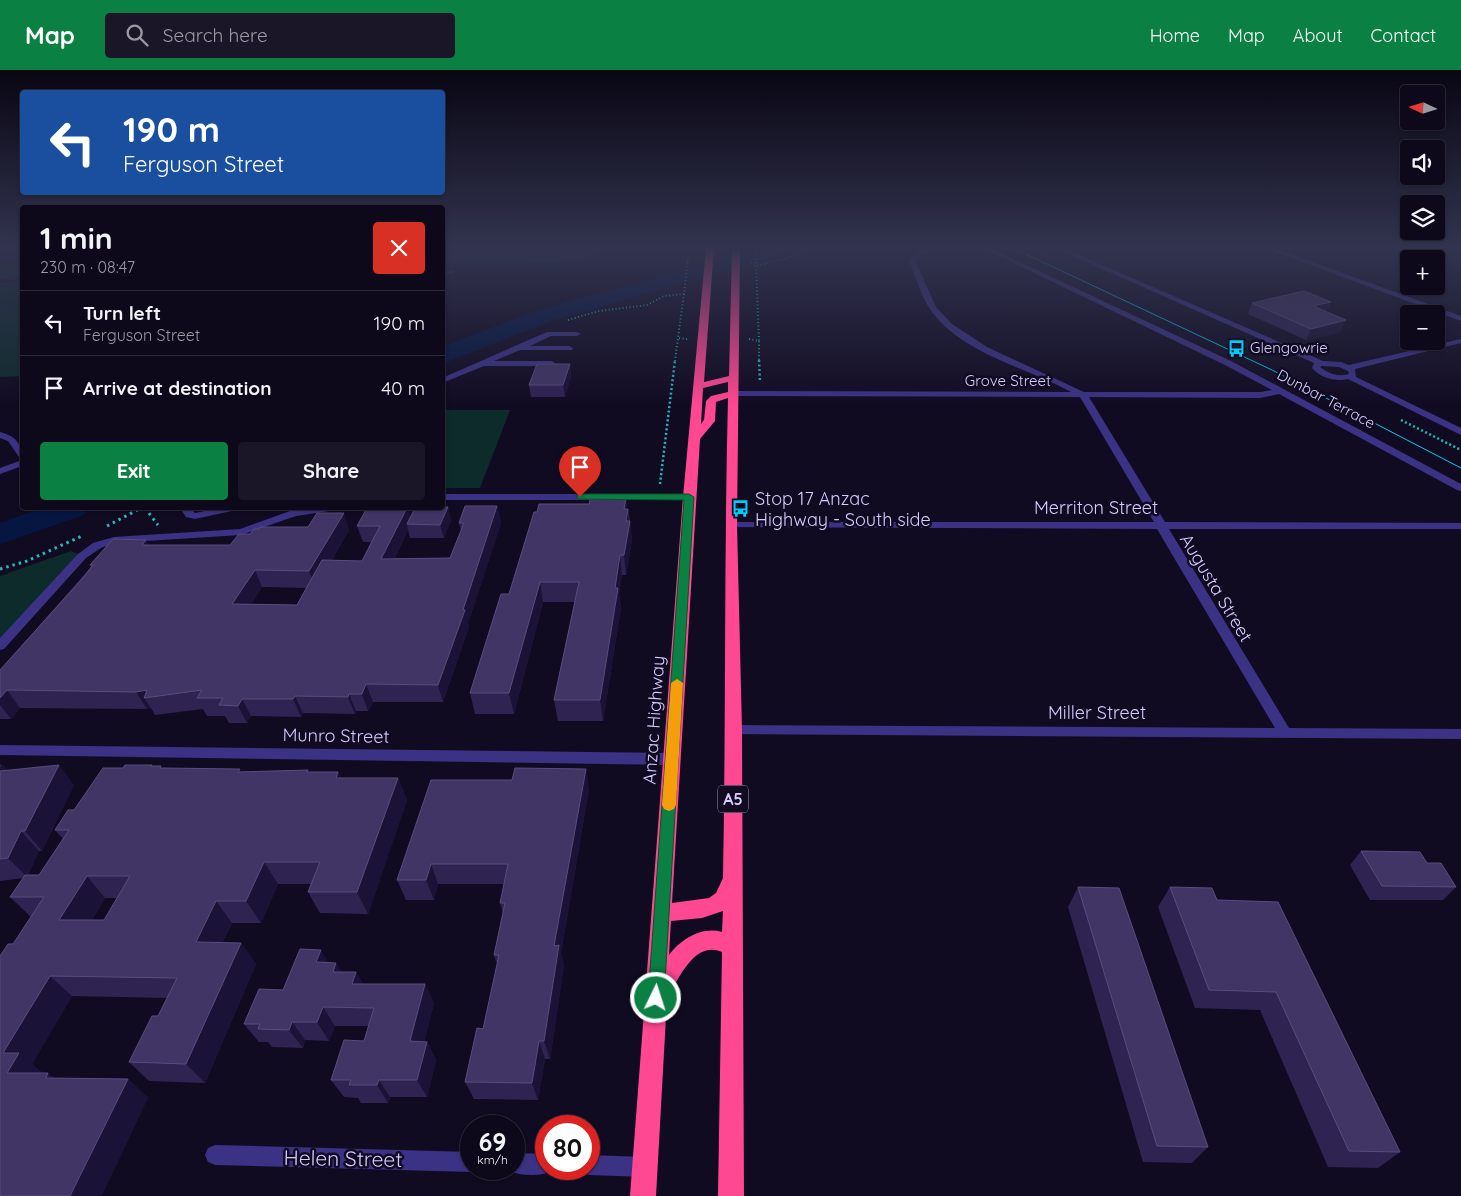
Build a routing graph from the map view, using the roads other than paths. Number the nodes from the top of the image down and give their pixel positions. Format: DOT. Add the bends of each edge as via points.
graph roads {
  1 [pos="705,301"];
  2 [pos="735,301"];
  3 [pos="931,301"];
  4 [pos="1096,301"];
  5 [pos="1178,301"];
  6 [pos="1411,301"];
  7 [pos="1461,319"];
  8 [pos="577,334"];
  9 [pos="1461,341"];
  10 [pos="518,348"];
  11 [pos="569,348"];
  12 [pos="1321,363"];
  13 [pos="482,364"];
  14 [pos="562,364"];
  15 [pos="1349,373"];
  16 [pos="734,378"];
  17 [pos="445,380"];
  18 [pos="699,386"];
  19 [pos="1282,391"];
  20 [pos="734,394"];
  21 [pos="1083,395"];
  22 [pos="1461,432"];
  23 [pos="0,435"];
  24 [pos="694,438"];
  25 [pos="20,451"];
  26 [pos="20,464"];
  27 [pos="0,471"];
  28 [pos="1461,488"];
  29 [pos="445,497"];
  30 [pos="689,497"];
  31 [pos="186,510"];
  32 [pos="223,510"];
  33 [pos="293,510"];
  34 [pos="731,524"];
  35 [pos="1160,526"];
  36 [pos="1461,526"];
  37 [pos="0,646"];
  38 [pos="734,730"];
  39 [pos="1284,733"];
  40 [pos="1461,734"];
  41 [pos="0,750"];
  42 [pos="672,759"];
  43 [pos="733,879"];
  44 [pos="662,912"];
  45 [pos="732,946"];
  46 [pos="656,998"];
  47 [pos="215,1155"];
  48 [pos="460,1162"];
  49 [pos="600,1165"];
  50 [pos="645,1167"];
  51 [pos="643,1196"];
  52 [pos="730,1196"];
  1 -- 18 [label="highway, Anzac Highway"];
  2 -- 16 [label="highway, A5"];
  3 -- 21 [label="street" via="936,312 971,340"];
  4 -- 19 [label="street, Dunbar Terrace"];
  5 -- 12 [label="street"];
  6 -- 7 [label="street"];
  8 -- 10 [label="street" via="550,334"];
  9 -- 15 [label="street"];
  10 -- 11 [label="street"];
  10 -- 13 [label="street"];
  12 -- 15 [label="street" via="1333,363"];
  12 -- 15 [label="street" via="1316,368 1324,374 1337,378"];
  13 -- 14 [label="street"];
  13 -- 17 [label="street"];
  15 -- 22 [label="street"];
  16 -- 18 [label="highway"];
  16 -- 20 [label="highway, A5"];
  18 -- 24 [label="highway, Anzac Highway"];
  19 -- 21 [label="street, Grove Street" via="1260,395"];
  19 -- 28 [label="street, Dunbar Terrace"];
  20 -- 21 [label="street, Grove Street"];
  20 -- 24 [label="highway" via="711,400 709,421"];
  20 -- 34 [label="highway, A5"];
  21 -- 35 [label="street, Augusta Street"];
  23 -- 25 [label="street" via="11,439"];
  24 -- 30 [label="highway, Anzac Highway"];
  26 -- 27 [label="street"];
  29 -- 30 [label="street"];
  30 -- 42 [label="highway, Anzac Highway"];
  31 -- 32 [label="street" via="195,516"];
  33 -- 37 [label="street" via="241,532 126,538 95,546"];
  34 -- 35 [label="street, Merriton Street"];
  34 -- 38 [label="highway, A5"];
  35 -- 36 [label="street, Merriton Street"];
  35 -- 39 [label="street, Augusta Street"];
  38 -- 39 [label="street, Miller Street"];
  38 -- 43 [label="highway, A5"];
  39 -- 40 [label="street, Miller Street"];
  41 -- 42 [label="street, Munro Street"];
  42 -- 44 [label="highway, Anzac Highway"];
  43 -- 44 [label="highway" via="722,900 705,908"];
  43 -- 45 [label="highway, A5"];
  44 -- 46 [label="highway, Anzac Highway"];
  45 -- 46 [label="highway" via="713,939 695,944 678,960"];
  45 -- 52 [label="highway, A5"];
  46 -- 50 [label="highway, Anzac Highway"];
  47 -- 48 [label="street, Helen Street"];
  49 -- 50 [label="street"];
  50 -- 51 [label="highway, Anzac Highway"];
}
